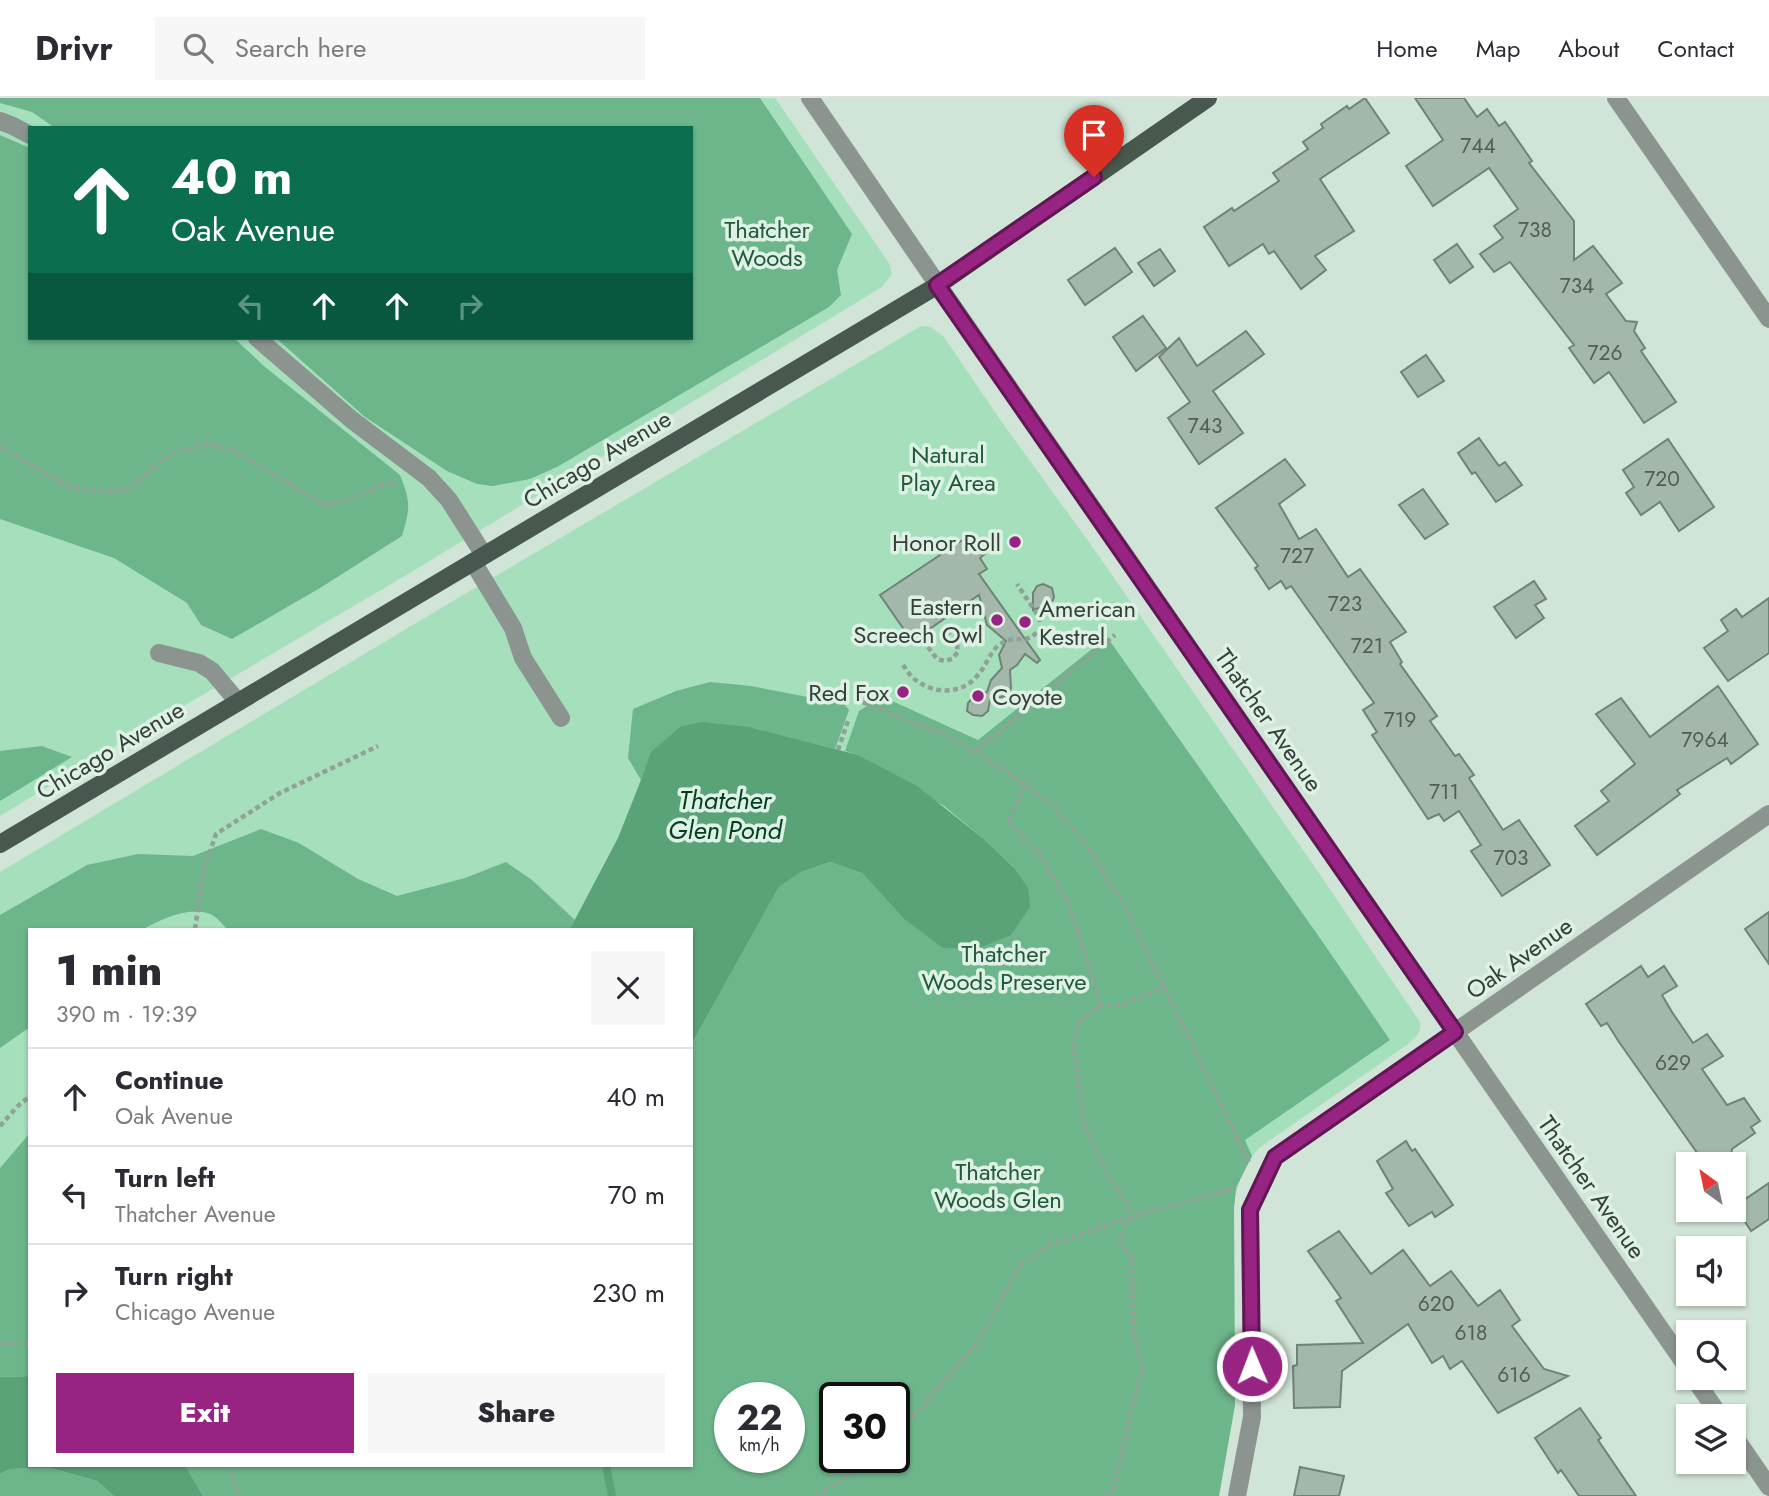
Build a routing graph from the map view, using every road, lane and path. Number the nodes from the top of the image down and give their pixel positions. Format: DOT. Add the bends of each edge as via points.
graph roads {
  1 [pos="810,98"];
  2 [pos="1208,98"];
  3 [pos="1616,98"];
  4 [pos="0,121"];
  5 [pos="28,134"];
  6 [pos="937,285"];
  7 [pos="1769,318"];
  8 [pos="259,340"];
  9 [pos="0,447"];
  10 [pos="400,481"];
  11 [pos="479,559"];
  12 [pos="1017,584"];
  13 [pos="949,632"];
  14 [pos="1115,635"];
  15 [pos="928,647"];
  16 [pos="159,653"];
  17 [pos="903,665"];
  18 [pos="855,699"];
  19 [pos="238,702"];
  20 [pos="561,718"];
  21 [pos="848,721"];
  22 [pos="378,746"];
  23 [pos="838,750"];
  24 [pos="975,752"];
  25 [pos="1025,784"];
  26 [pos="1769,814"];
  27 [pos="0,845"];
  28 [pos="195,928"];
  29 [pos="1165,987"];
  30 [pos="1101,1005"];
  31 [pos="1455,1032"];
  32 [pos="28,1098"];
  33 [pos="0,1126"];
  34 [pos="1249,1163"];
  35 [pos="1265,1178"];
  36 [pos="1130,1217"];
  37 [pos="0,1344"];
  38 [pos="28,1344"];
  39 [pos="1676,1351"];
  40 [pos="910,1420"];
  41 [pos="1746,1453"];
  42 [pos="230,1467"];
  43 [pos="853,1473"];
  44 [pos="1769,1487"];
  45 [pos="237,1496"];
  46 [pos="816,1496"];
  47 [pos="1107,1496"];
  48 [pos="1237,1496"];
  1 -- 6 [label="street, Thatcher Avenue"];
  2 -- 6 [label="main road, Chicago Avenue"];
  3 -- 7 [label="street"];
  4 -- 5 [label="street"];
  6 -- 11 [label="main road, Chicago Avenue"];
  6 -- 31 [label="street, Thatcher Avenue"];
  8 -- 11 [label="street" via="352,420 429,478 449,500"];
  9 -- 10 [label="path" via="67,486 97,492 122,492 169,455 205,444 232,449 325,505"];
  11 -- 19 [label="main road, Chicago Avenue"];
  11 -- 20 [label="street" via="523,657"];
  12 -- 17 [label="path" via="1041,626 1036,635 1002,642 976,678 962,688 931,689"];
  13 -- 15 [label="path" via="958,652 952,659 937,659"];
  14 -- 24 [label="path"];
  16 -- 19 [label="street" via="212,671"];
  18 -- 24 [label="path"];
  19 -- 27 [label="main road, Chicago Avenue"];
  21 -- 23 [label="path"];
  22 -- 28 [label="path" via="280,793 216,834 204,869"];
  24 -- 25 [label="path"];
  25 -- 29 [label="path" via="1050,803 1083,840 1126,908"];
  25 -- 30 [label="path" via="1008,822 1039,853 1069,904"];
  26 -- 31 [label="street, Oak Avenue"];
  29 -- 30 [label="path" via="1119,1006"];
  29 -- 34 [label="path"];
  30 -- 36 [label="path" via="1078,1022 1074,1049 1084,1125 1108,1177 1128,1203"];
  31 -- 35 [label="street, Oak Avenue" via="1275,1157"];
  31 -- 39 [label="street, Thatcher Avenue"];
  32 -- 33 [label="path"];
  35 -- 36 [label="path"];
  35 -- 48 [label="street, Oak Avenue" via="1250,1210 1252,1417"];
  36 -- 40 [label="path" via="1052,1244 1020,1265 978,1341"];
  36 -- 47 [label="path" via="1121,1243 1132,1257 1133,1333 1143,1370 1115,1486"];
  37 -- 38 [label="path"];
  41 -- 44 [label="street"];
  42 -- 45 [label="path"];
  43 -- 46 [label="path"];
}
